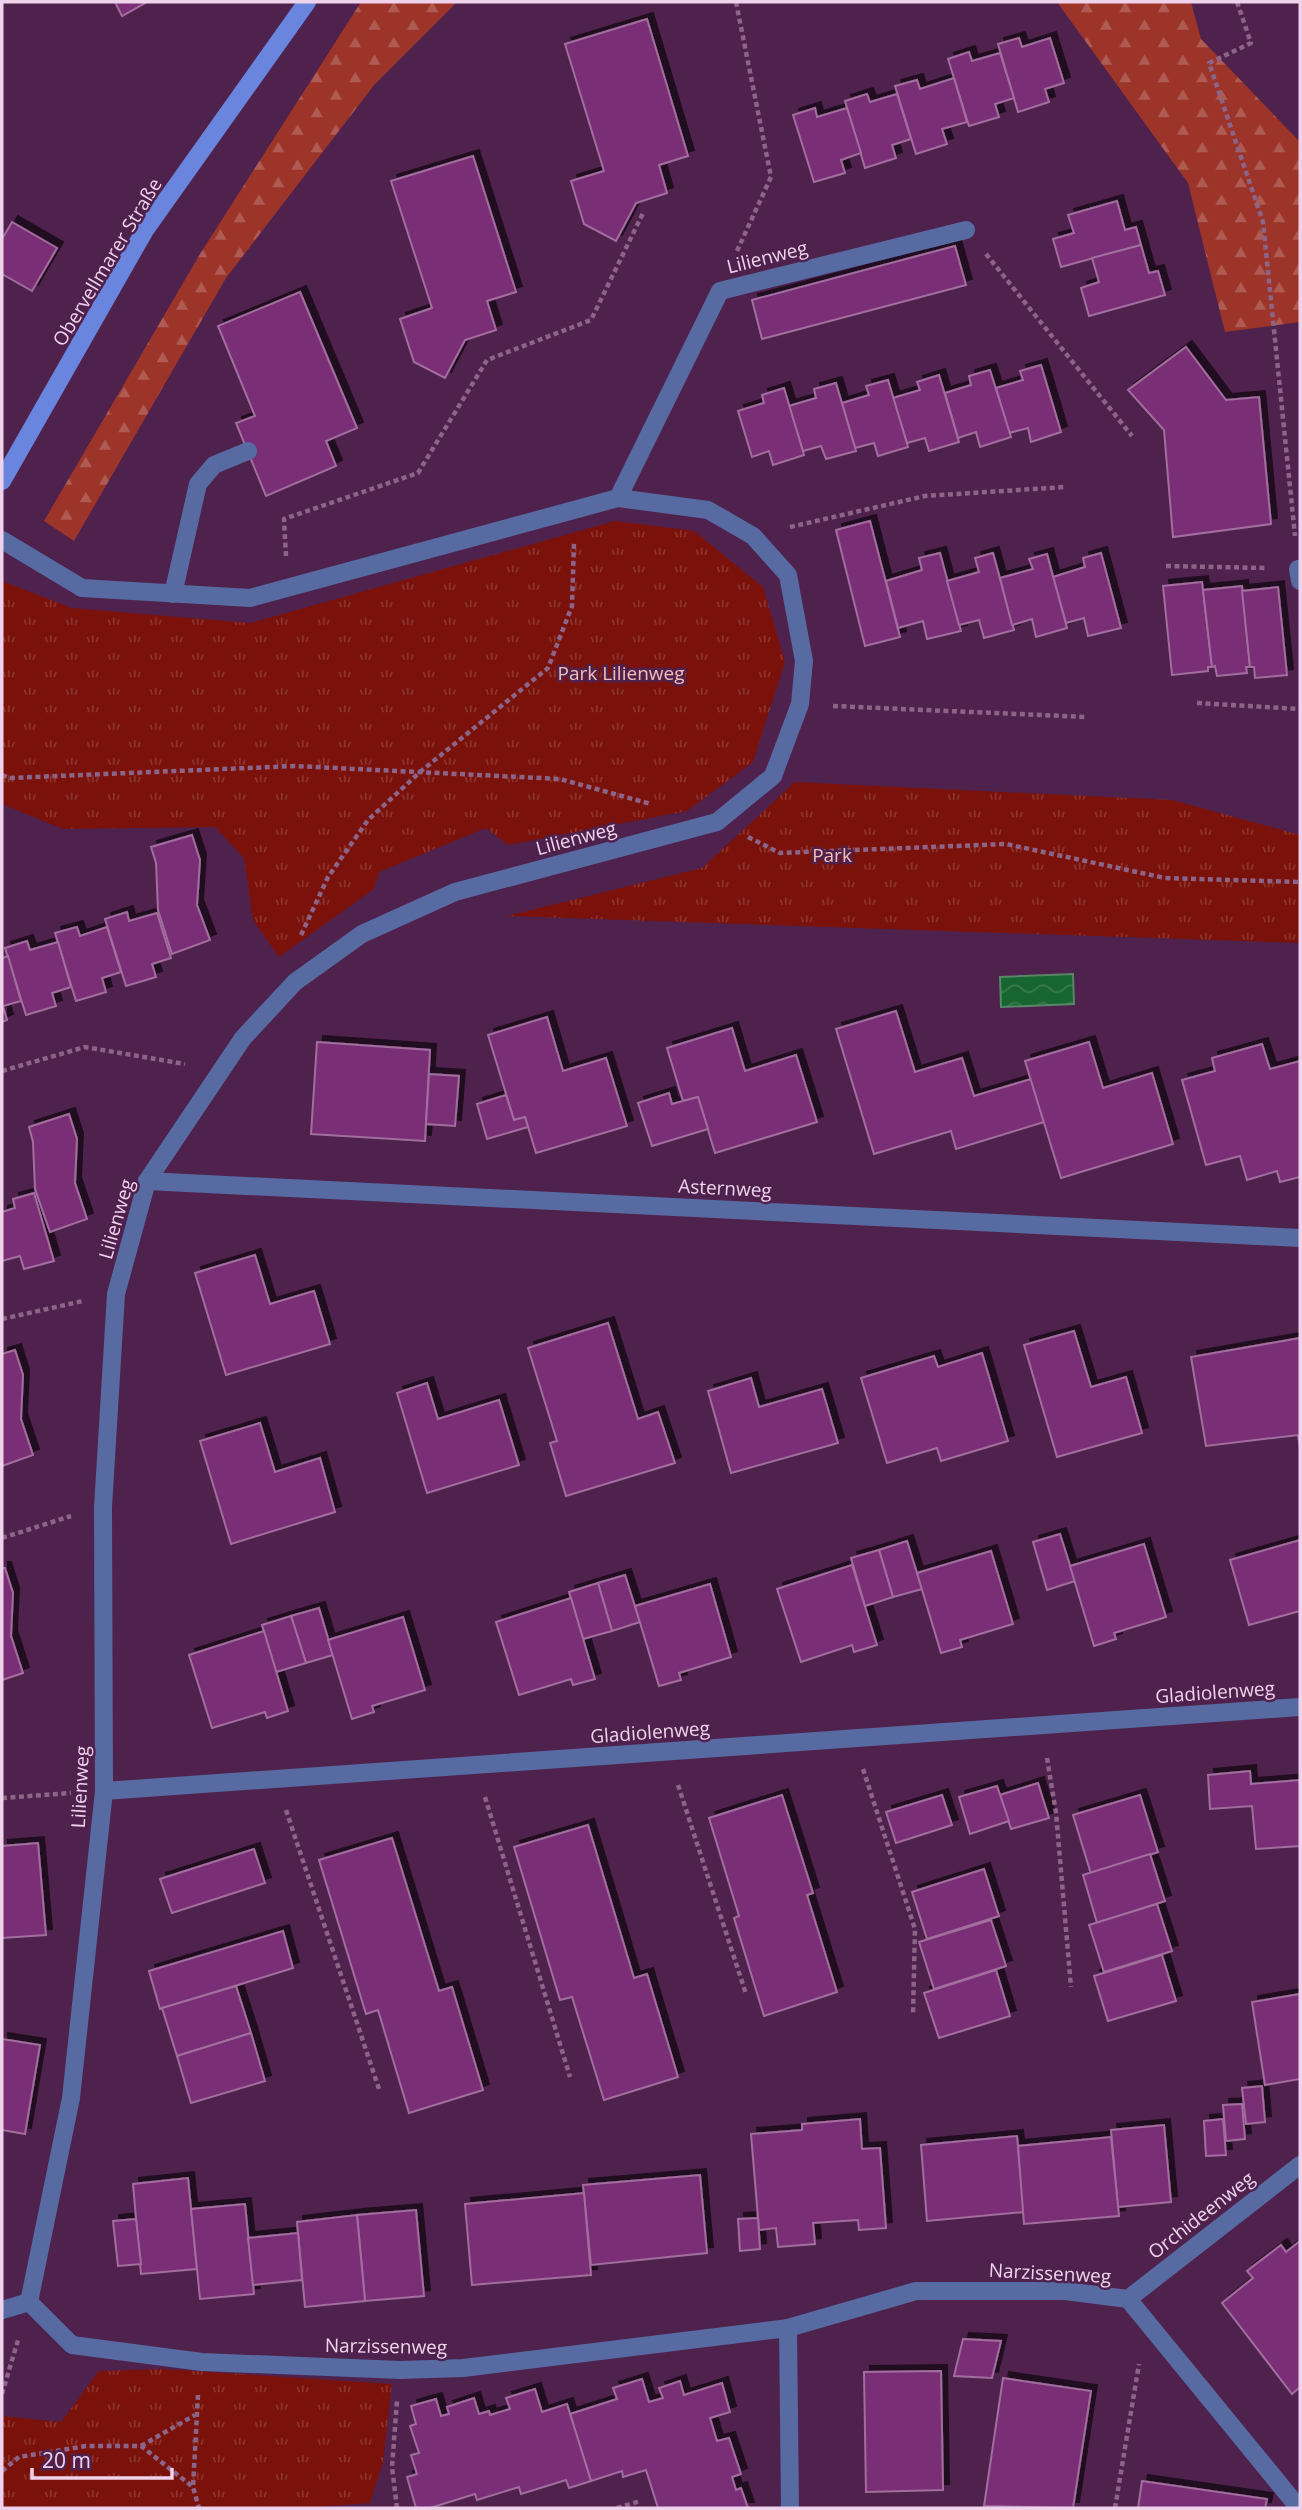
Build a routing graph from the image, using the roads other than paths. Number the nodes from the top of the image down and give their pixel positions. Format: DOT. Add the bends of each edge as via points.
graph roads {
  1 [pos="307,2"];
  2 [pos="966,230"];
  3 [pos="248,451"];
  4 [pos="2,481"];
  5 [pos="618,498"];
  6 [pos="2,540"];
  7 [pos="173,594"];
  8 [pos="147,1181"];
  9 [pos="1300,1238"];
  10 [pos="1300,1707"];
  11 [pos="104,1791"];
  12 [pos="1300,2165"];
  13 [pos="1128,2299"];
  14 [pos="29,2302"];
  15 [pos="2,2310"];
  16 [pos="788,2328"];
  17 [pos="790,2508"];
  18 [pos="1299,2508"];
  1 -- 4 [label="main road, Obervellmarer Straße" via="145,230"];
  2 -- 5 [label="street, Lilienweg" via="720,290"];
  3 -- 7 [label="street" via="214,465 198,484"];
  5 -- 7 [label="street, Lilienweg" via="250,598"];
  5 -- 8 [label="street, Lilienweg" via="708,510 752,536 788,575 804,661 800,704 773,776 717,822 455,891 362,934 295,982 243,1038"];
  6 -- 7 [label="street, Lilienweg" via="82,588"];
  8 -- 9 [label="street, Asternweg"];
  8 -- 11 [label="street, Lilienweg" via="117,1294 103,1507"];
  10 -- 11 [label="street, Gladiolenweg"];
  11 -- 14 [label="street, Lilienweg" via="71,2098"];
  12 -- 13 [label="street, Orchideenweg"];
  13 -- 16 [label="street, Narzissenweg" via="1065,2291 916,2291"];
  13 -- 18 [label="street, Narzissenweg"];
  14 -- 15 [label="street"];
  14 -- 16 [label="street, Narzissenweg" via="72,2345 202,2362 400,2370 463,2368"];
  16 -- 17 [label="street"];
}
